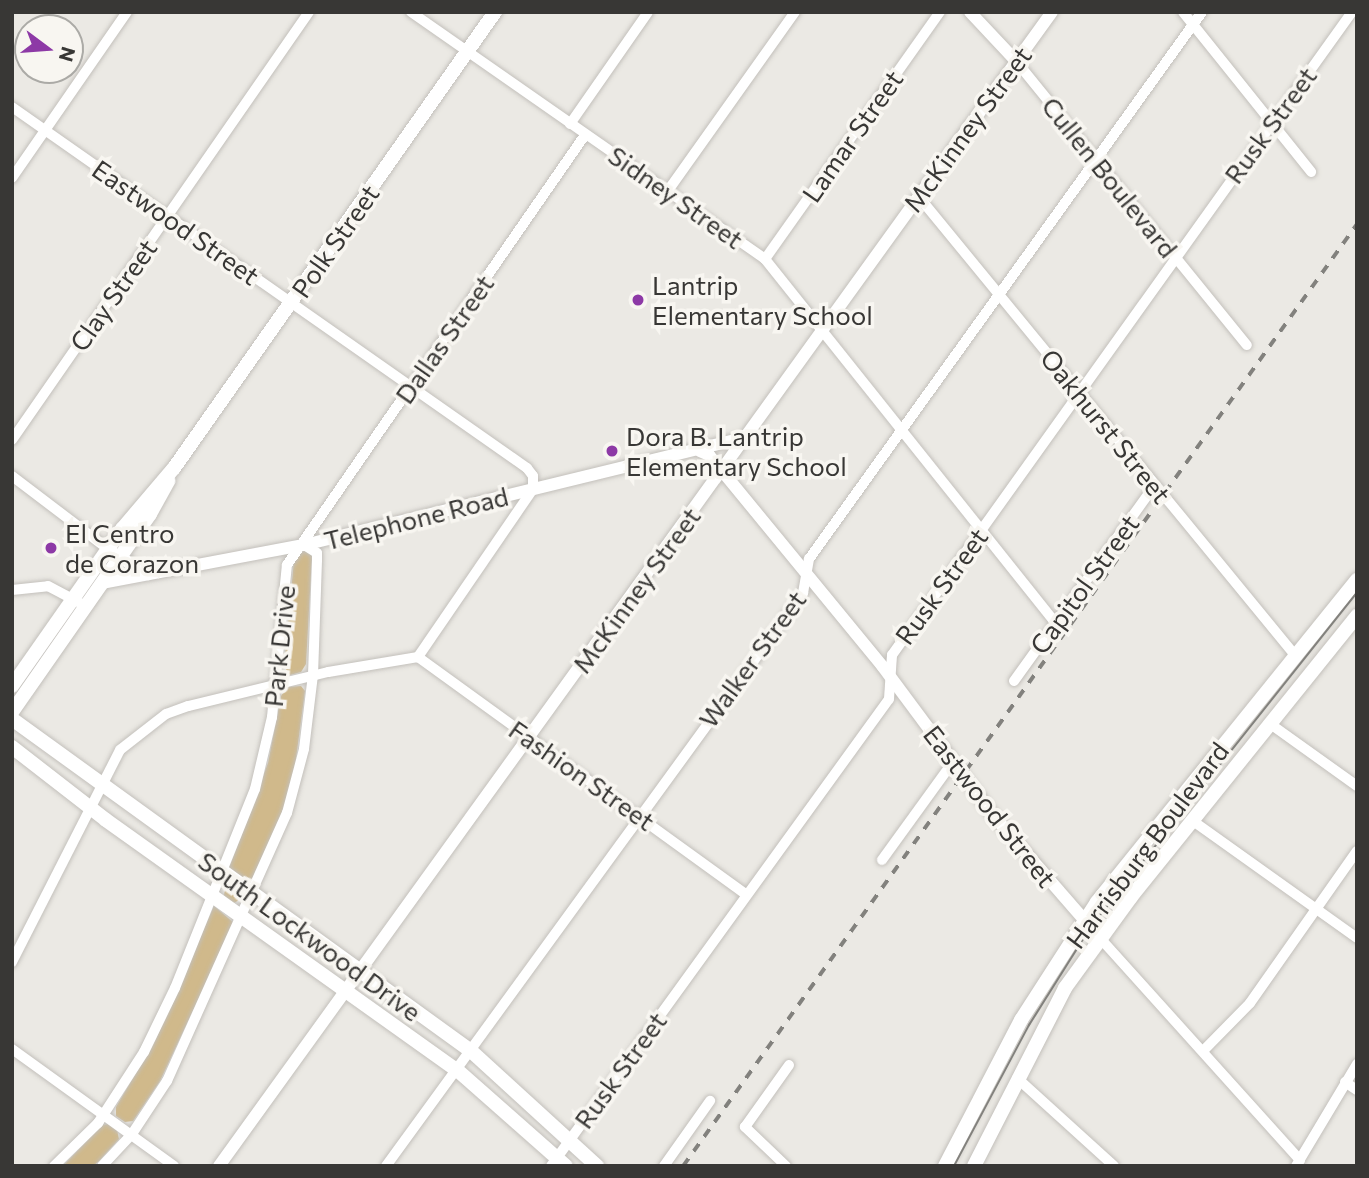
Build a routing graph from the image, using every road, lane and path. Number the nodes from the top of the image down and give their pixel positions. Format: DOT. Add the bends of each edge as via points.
graph roads {
  1 [pos="127,12"];
  2 [pos="309,12"];
  3 [pos="411,12"];
  4 [pos="495,12"];
  5 [pos="648,12"];
  6 [pos="795,12"];
  7 [pos="940,12"];
  8 [pos="970,12"];
  9 [pos="1052,12"];
  10 [pos="1183,12"];
  11 [pos="1202,12"];
  12 [pos="1352,12"];
  13 [pos="1193,25"];
  14 [pos="467,52"];
  15 [pos="1016,61"];
  16 [pos="12,107"];
  17 [pos="1271,122"];
  18 [pos="570,124"];
  19 [pos="46,130"];
  20 [pos="586,135"];
  21 [pos="1095,160"];
  22 [pos="1311,172"];
  23 [pos="12,178"];
  24 [pos="667,192"];
  25 [pos="919,197"];
  26 [pos="166,218"];
  27 [pos="1174,257"];
  28 [pos="765,259"];
  29 [pos="998,296"];
  30 [pos="291,303"];
  31 [pos="821,332"];
  32 [pos="1247,345"];
  33 [pos="411,387"];
  34 [pos="1079,393"];
  35 [pos="901,432"];
  36 [pos="746,437"];
  37 [pos="12,440"];
  38 [pos="700,451"];
  39 [pos="174,468"];
  40 [pos="722,472"];
  41 [pos="12,476"];
  42 [pos="1154,486"];
  43 [pos="533,489"];
  44 [pos="981,530"];
  45 [pos="304,545"];
  46 [pos="108,549"];
  47 [pos="120,558"];
  48 [pos="149,574"];
  49 [pos="806,575"];
  50 [pos="1357,580"];
  51 [pos="102,583"];
  52 [pos="12,590"];
  53 [pos="73,597"];
  54 [pos="86,606"];
  55 [pos="1056,622"];
  56 [pos="1354,625"];
  57 [pos="1294,654"];
  58 [pos="418,657"];
  59 [pos="313,675"];
  60 [pos="892,678"];
  61 [pos="1014,681"];
  62 [pos="277,683"];
  63 [pos="12,687"];
  64 [pos="12,712"];
  65 [pos="12,719"];
  66 [pos="1269,723"];
  67 [pos="529,738"];
  68 [pos="12,747"];
  69 [pos="953,762"];
  70 [pos="101,784"];
  71 [pos="1357,786"];
  72 [pos="91,807"];
  73 [pos="639,815"];
  74 [pos="1193,821"];
  75 [pos="1357,851"];
  76 [pos="882,860"];
  77 [pos="220,871"];
  78 [pos="253,894"];
  79 [pos="745,894"];
  80 [pos="210,895"];
  81 [pos="1316,909"];
  82 [pos="243,916"];
  83 [pos="1084,921"];
  84 [pos="1100,938"];
  85 [pos="1357,938"];
  86 [pos="12,962"];
  87 [pos="360,973"];
  88 [pos="347,991"];
  89 [pos="12,1049"];
  90 [pos="471,1051"];
  91 [pos="1203,1051"];
  92 [pos="1357,1064"];
  93 [pos="789,1065"];
  94 [pos="457,1070"];
  95 [pos="1017,1078"];
  96 [pos="1345,1082"];
  97 [pos="1357,1090"];
  98 [pos="710,1101"];
  99 [pos="105,1113"];
  100 [pos="132,1134"];
  101 [pos="571,1138"];
  102 [pos="558,1162"];
  103 [pos="1298,1163"];
  104 [pos="54,1166"];
  105 [pos="102,1166"];
  106 [pos="174,1166"];
  107 [pos="219,1166"];
  108 [pos="386,1166"];
  109 [pos="597,1166"];
  110 [pos="664,1166"];
  111 [pos="786,1166"];
  112 [pos="945,1166"];
  113 [pos="974,1166"];
  114 [pos="1114,1166"];
  1 -- 19 [label="street"];
  2 -- 26 [label="street, Clay Street"];
  3 -- 14 [label="street, Sidney Street"];
  4 -- 14 [label="main road, Polk Street"];
  5 -- 18 [label="street"];
  6 -- 24 [label="street"];
  7 -- 28 [label="street, Lamar Street"];
  8 -- 15 [label="street, Cullen Boulevard"];
  9 -- 15 [label="street, McKinney Street"];
  10 -- 13 [label="street"];
  11 -- 13 [label="street, Walker Street"];
  12 -- 17 [label="street, Rusk Street"];
  13 -- 17 [label="street"];
  13 -- 21 [label="street, Walker Street"];
  14 -- 18 [label="street, Sidney Street"];
  14 -- 30 [label="main road, Polk Street"];
  15 -- 21 [label="street, Cullen Boulevard"];
  15 -- 25 [label="street, McKinney Street"];
  16 -- 19 [label="street, Eastwood Street"];
  17 -- 22 [label="street"];
  17 -- 27 [label="street, Rusk Street"];
  18 -- 20 [label="street, Sidney Street"];
  19 -- 23 [label="street"];
  19 -- 26 [label="street, Eastwood Street"];
  20 -- 24 [label="street, Sidney Street"];
  20 -- 33 [label="street, Dallas Street"];
  21 -- 27 [label="street, Cullen Boulevard"];
  21 -- 29 [label="street, Walker Street"];
  24 -- 28 [label="street, Sidney Street"];
  25 -- 29 [label="street, Oakhurst Street"];
  25 -- 31 [label="street, McKinney Street"];
  26 -- 30 [label="street, Eastwood Street"];
  26 -- 37 [label="street, Clay Street"];
  27 -- 32 [label="street, Cullen Boulevard"];
  27 -- 34 [label="street, Rusk Street"];
  28 -- 31 [label="street, Sidney Street"];
  29 -- 34 [label="street, Oakhurst Street"];
  29 -- 35 [label="street, Walker Street"];
  30 -- 33 [label="street, Eastwood Street"];
  30 -- 39 [label="main road, Polk Street"];
  31 -- 35 [label="street, Sidney Street"];
  31 -- 36 [label="street, McKinney Street"];
  33 -- 43 [label="street, Eastwood Street" via="527,468 533,476"];
  33 -- 45 [label="street, Dallas Street"];
  34 -- 42 [label="street, Oakhurst Street"];
  34 -- 44 [label="street, Rusk Street"];
  35 -- 44 [label="street, Sidney Street"];
  35 -- 49 [label="street, Walker Street" via="809,559"];
  36 -- 38 [label="street, Telephone Road"];
  36 -- 40 [label="street, McKinney Street"];
  38 -- 40 [label="street"];
  38 -- 43 [label="street, Telephone Road"];
  39 -- 46 [label="main road, Polk Street"];
  39 -- 47 [label="main road, Polk Street"];
  40 -- 49 [label="street, Eastwood Street"];
  40 -- 67 [label="street, McKinney Street"];
  41 -- 46 [label="street"];
  42 -- 55 [label="street, Capitol Street"];
  42 -- 57 [label="street, Oakhurst Street"];
  43 -- 45 [label="street, Telephone Road"];
  43 -- 58 [label="street"];
  44 -- 55 [label="street, Sidney Street"];
  44 -- 60 [label="street, Rusk Street" via="892,654"];
  45 -- 48 [label="street, Telephone Road"];
  45 -- 59 [label="street, Park Drive" via="317,553"];
  45 -- 62 [label="street, Park Drive" via="287,565"];
  46 -- 47 [label="street"];
  46 -- 53 [label="main road, Polk Street"];
  47 -- 48 [label="street"];
  47 -- 51 [label="main road, Polk Street"];
  48 -- 51 [label="street, Telephone Road"];
  49 -- 60 [label="street, Eastwood Street"];
  49 -- 73 [label="street, Walker Street" via="803,593"];
  50 -- 57 [label="main road, Harrisburg Boulevard"];
  51 -- 54 [label="main road, Polk Street"];
  52 -- 53 [label="street" via="48,586"];
  53 -- 54 [label="street"];
  53 -- 63 [label="main road, Polk Street"];
  54 -- 64 [label="main road, Polk Street"];
  55 -- 61 [label="street, Capitol Street"];
  56 -- 66 [label="main road, Harrisburg Boulevard"];
  57 -- 83 [label="main road, Harrisburg Boulevard"];
  58 -- 59 [label="street"];
  58 -- 67 [label="street, Fashion Street"];
  59 -- 62 [label="street"];
  59 -- 78 [label="street, Park Drive" via="299,776"];
  60 -- 69 [label="street, Eastwood Street"];
  60 -- 79 [label="street, Rusk Street" via="889,699"];
  62 -- 70 [label="street" via="166,715 120,750"];
  62 -- 77 [label="street, Park Drive" via="255,789"];
  65 -- 70 [label="main road, South Lockwood Drive"];
  66 -- 71 [label="street"];
  66 -- 74 [label="main road, Harrisburg Boulevard"];
  67 -- 73 [label="street, Fashion Street"];
  67 -- 87 [label="street, McKinney Street"];
  68 -- 72 [label="main road, South Lockwood Drive"];
  69 -- 76 [label="street"];
  69 -- 83 [label="street, Eastwood Street"];
  70 -- 72 [label="street"];
  70 -- 77 [label="main road, South Lockwood Drive"];
  72 -- 80 [label="main road, South Lockwood Drive"];
  72 -- 86 [label="street"];
  73 -- 79 [label="street, Fashion Street"];
  73 -- 90 [label="street, Walker Street"];
  74 -- 81 [label="street"];
  74 -- 84 [label="main road, Harrisburg Boulevard"];
  75 -- 81 [label="street"];
  77 -- 78 [label="main road, South Lockwood Drive"];
  77 -- 80 [label="street, Park Drive"];
  78 -- 82 [label="street, Park Drive"];
  78 -- 87 [label="main road, South Lockwood Drive"];
  79 -- 101 [label="street, Rusk Street"];
  80 -- 82 [label="main road, South Lockwood Drive"];
  80 -- 99 [label="street, Park Drive" via="160,1022"];
  81 -- 85 [label="street"];
  81 -- 91 [label="street" via="1250,1003"];
  82 -- 88 [label="main road, South Lockwood Drive"];
  82 -- 100 [label="street, Park Drive" via="167,1081"];
  83 -- 84 [label="street, Eastwood Street"];
  83 -- 112 [label="main road, Harrisburg Boulevard" via="1021,1020"];
  84 -- 91 [label="street, Eastwood Street"];
  84 -- 95 [label="main road, Harrisburg Boulevard" via="1065,988"];
  87 -- 88 [label="street, McKinney Street"];
  87 -- 90 [label="main road, South Lockwood Drive"];
  88 -- 94 [label="main road, South Lockwood Drive"];
  88 -- 107 [label="street, McKinney Street"];
  89 -- 99 [label="street"];
  90 -- 94 [label="street, Walker Street"];
  90 -- 101 [label="main road, South Lockwood Drive"];
  91 -- 103 [label="street, Eastwood Street"];
  92 -- 96 [label="street"];
  93 -- 111 [label="street" via="745,1127"];
  94 -- 102 [label="main road, South Lockwood Drive"];
  94 -- 108 [label="street, Walker Street"];
  95 -- 113 [label="main road, Harrisburg Boulevard"];
  95 -- 114 [label="street"];
  96 -- 97 [label="street"];
  96 -- 103 [label="street"];
  98 -- 110 [label="street"];
  99 -- 100 [label="street"];
  99 -- 104 [label="street, Park Drive"];
  100 -- 105 [label="street, Park Drive"];
  100 -- 106 [label="street"];
  101 -- 102 [label="street, Rusk Street"];
  101 -- 109 [label="main road, South Lockwood Drive"];
}
